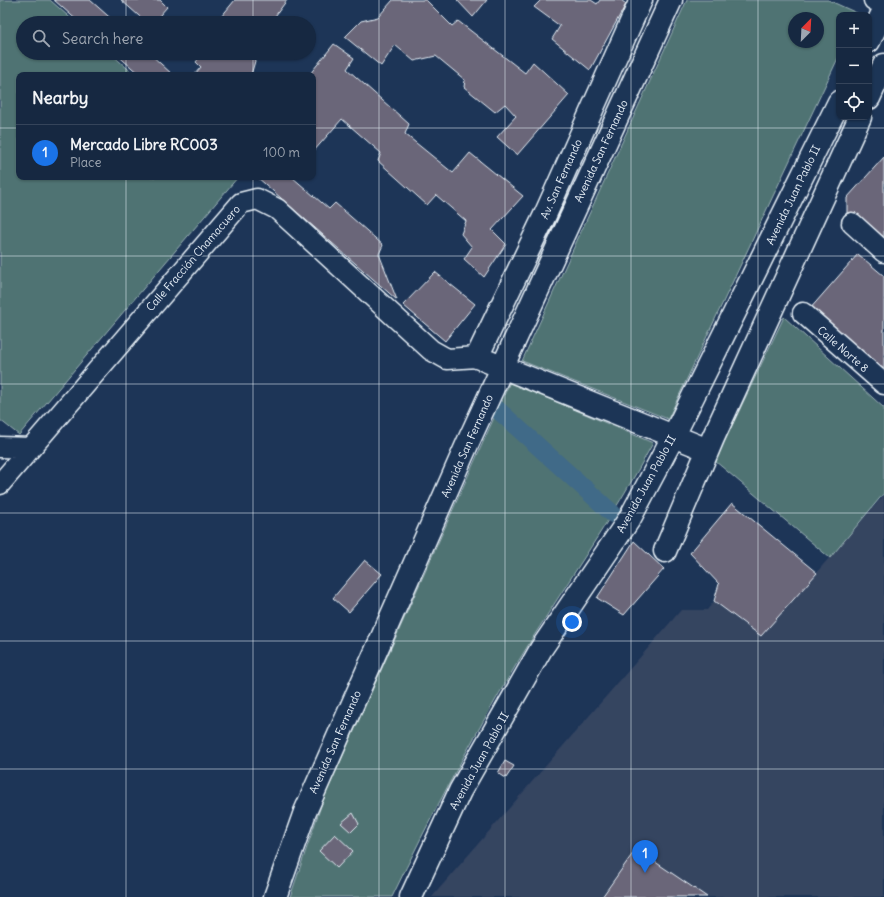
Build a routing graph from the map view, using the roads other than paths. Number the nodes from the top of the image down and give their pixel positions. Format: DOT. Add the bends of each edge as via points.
graph roads {
  1 [pos="641,0"];
  2 [pos="670,0"];
  3 [pos="874,0"];
  4 [pos="884,4"];
  5 [pos="884,10"];
  6 [pos="872,35"];
  7 [pos="884,65"];
  8 [pos="872,91"];
  9 [pos="836,108"];
  10 [pos="859,120"];
  11 [pos="852,223"];
  12 [pos="884,252"];
  13 [pos="803,313"];
  14 [pos="477,357"];
  15 [pos="502,368"];
  16 [pos="884,384"];
  17 [pos="673,437"];
  18 [pos="0,447"];
  19 [pos="31,448"];
  20 [pos="708,450"];
  21 [pos="0,484"];
  22 [pos="665,551"];
  23 [pos="275,897"];
  24 [pos="411,897"];
  1 -- 14 [label="street, Av. San Fernando" via="545,215"];
  2 -- 15 [label="street, Avenida San Fernando"];
  3 -- 4 [label="street"];
  5 -- 6 [label="street"];
  7 -- 8 [label="street"];
  9 -- 17 [label="street, Avenida Juan Pablo II"];
  10 -- 20 [label="street"];
  11 -- 12 [label="street"];
  13 -- 16 [label="street, Calle Norte 8"];
  14 -- 15 [label="street"];
  14 -- 19 [label="street, Calle Fracción Chamacuero" via="447,359 431,350 277,209 257,199 241,202"];
  15 -- 17 [label="street"];
  15 -- 23 [label="street, Avenida San Fernando" via="304,812"];
  17 -- 20 [label="street"];
  17 -- 24 [label="street, Avenida Juan Pablo II" via="630,518 541,649 460,791"];
  18 -- 19 [label="street"];
  19 -- 21 [label="street, Calle Fracción Chamacuero"];
  20 -- 22 [label="street"];
}
